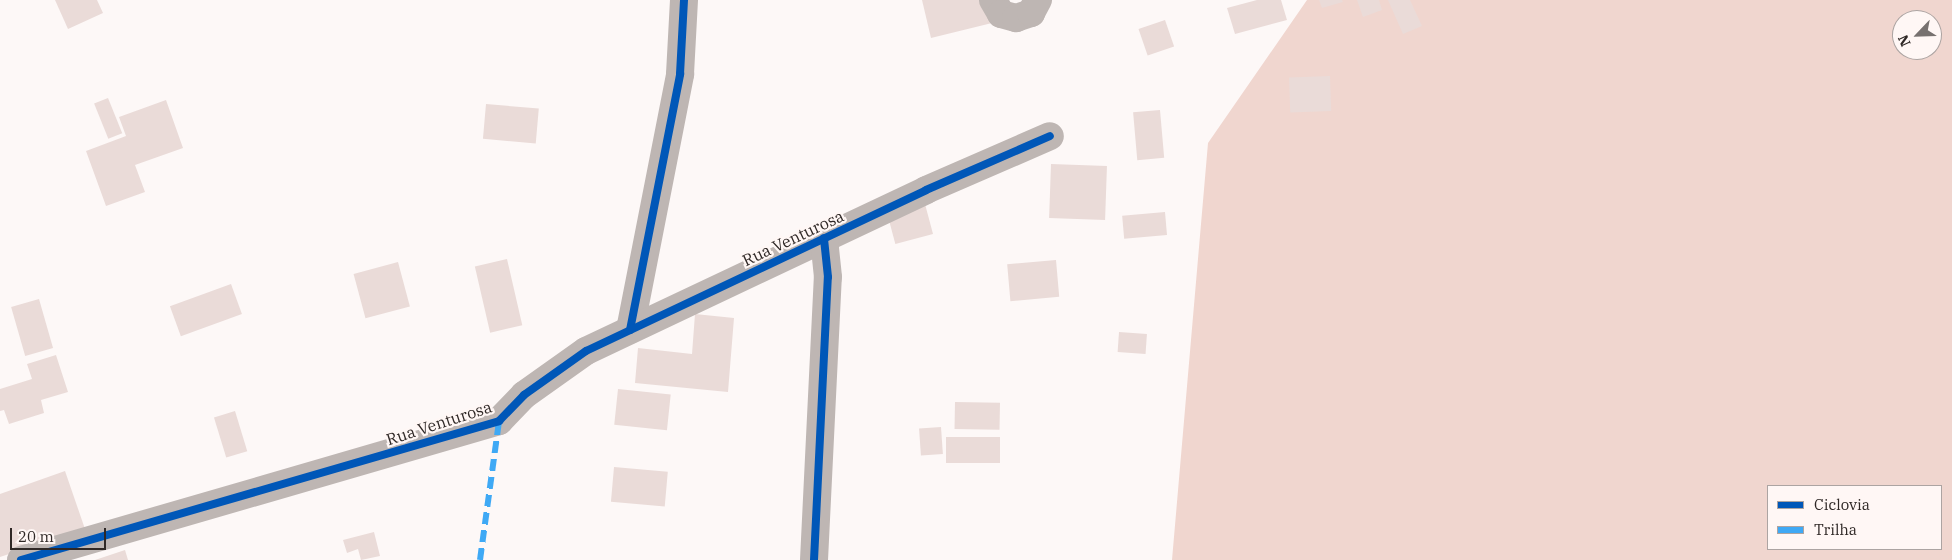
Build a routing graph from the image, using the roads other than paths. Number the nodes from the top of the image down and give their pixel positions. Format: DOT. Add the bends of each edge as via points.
graph roads {
  1 [pos="684,0"];
  2 [pos="993,0"];
  3 [pos="1038,0"];
  4 [pos="1050,136"];
  5 [pos="824,238"];
  6 [pos="630,330"];
  7 [pos="20,560"];
  8 [pos="814,560"];
  1 -- 6 [label="street" via="680,74"];
  2 -- 3 [label="street" via="1001,14 1016,18 1030,13"];
  4 -- 5 [label="street, Rua Venturosa"];
  5 -- 6 [label="street, Rua Venturosa"];
  5 -- 8 [label="street" via="828,277"];
  6 -- 7 [label="street, Rua Venturosa" via="586,351 524,395 499,422"];
}
